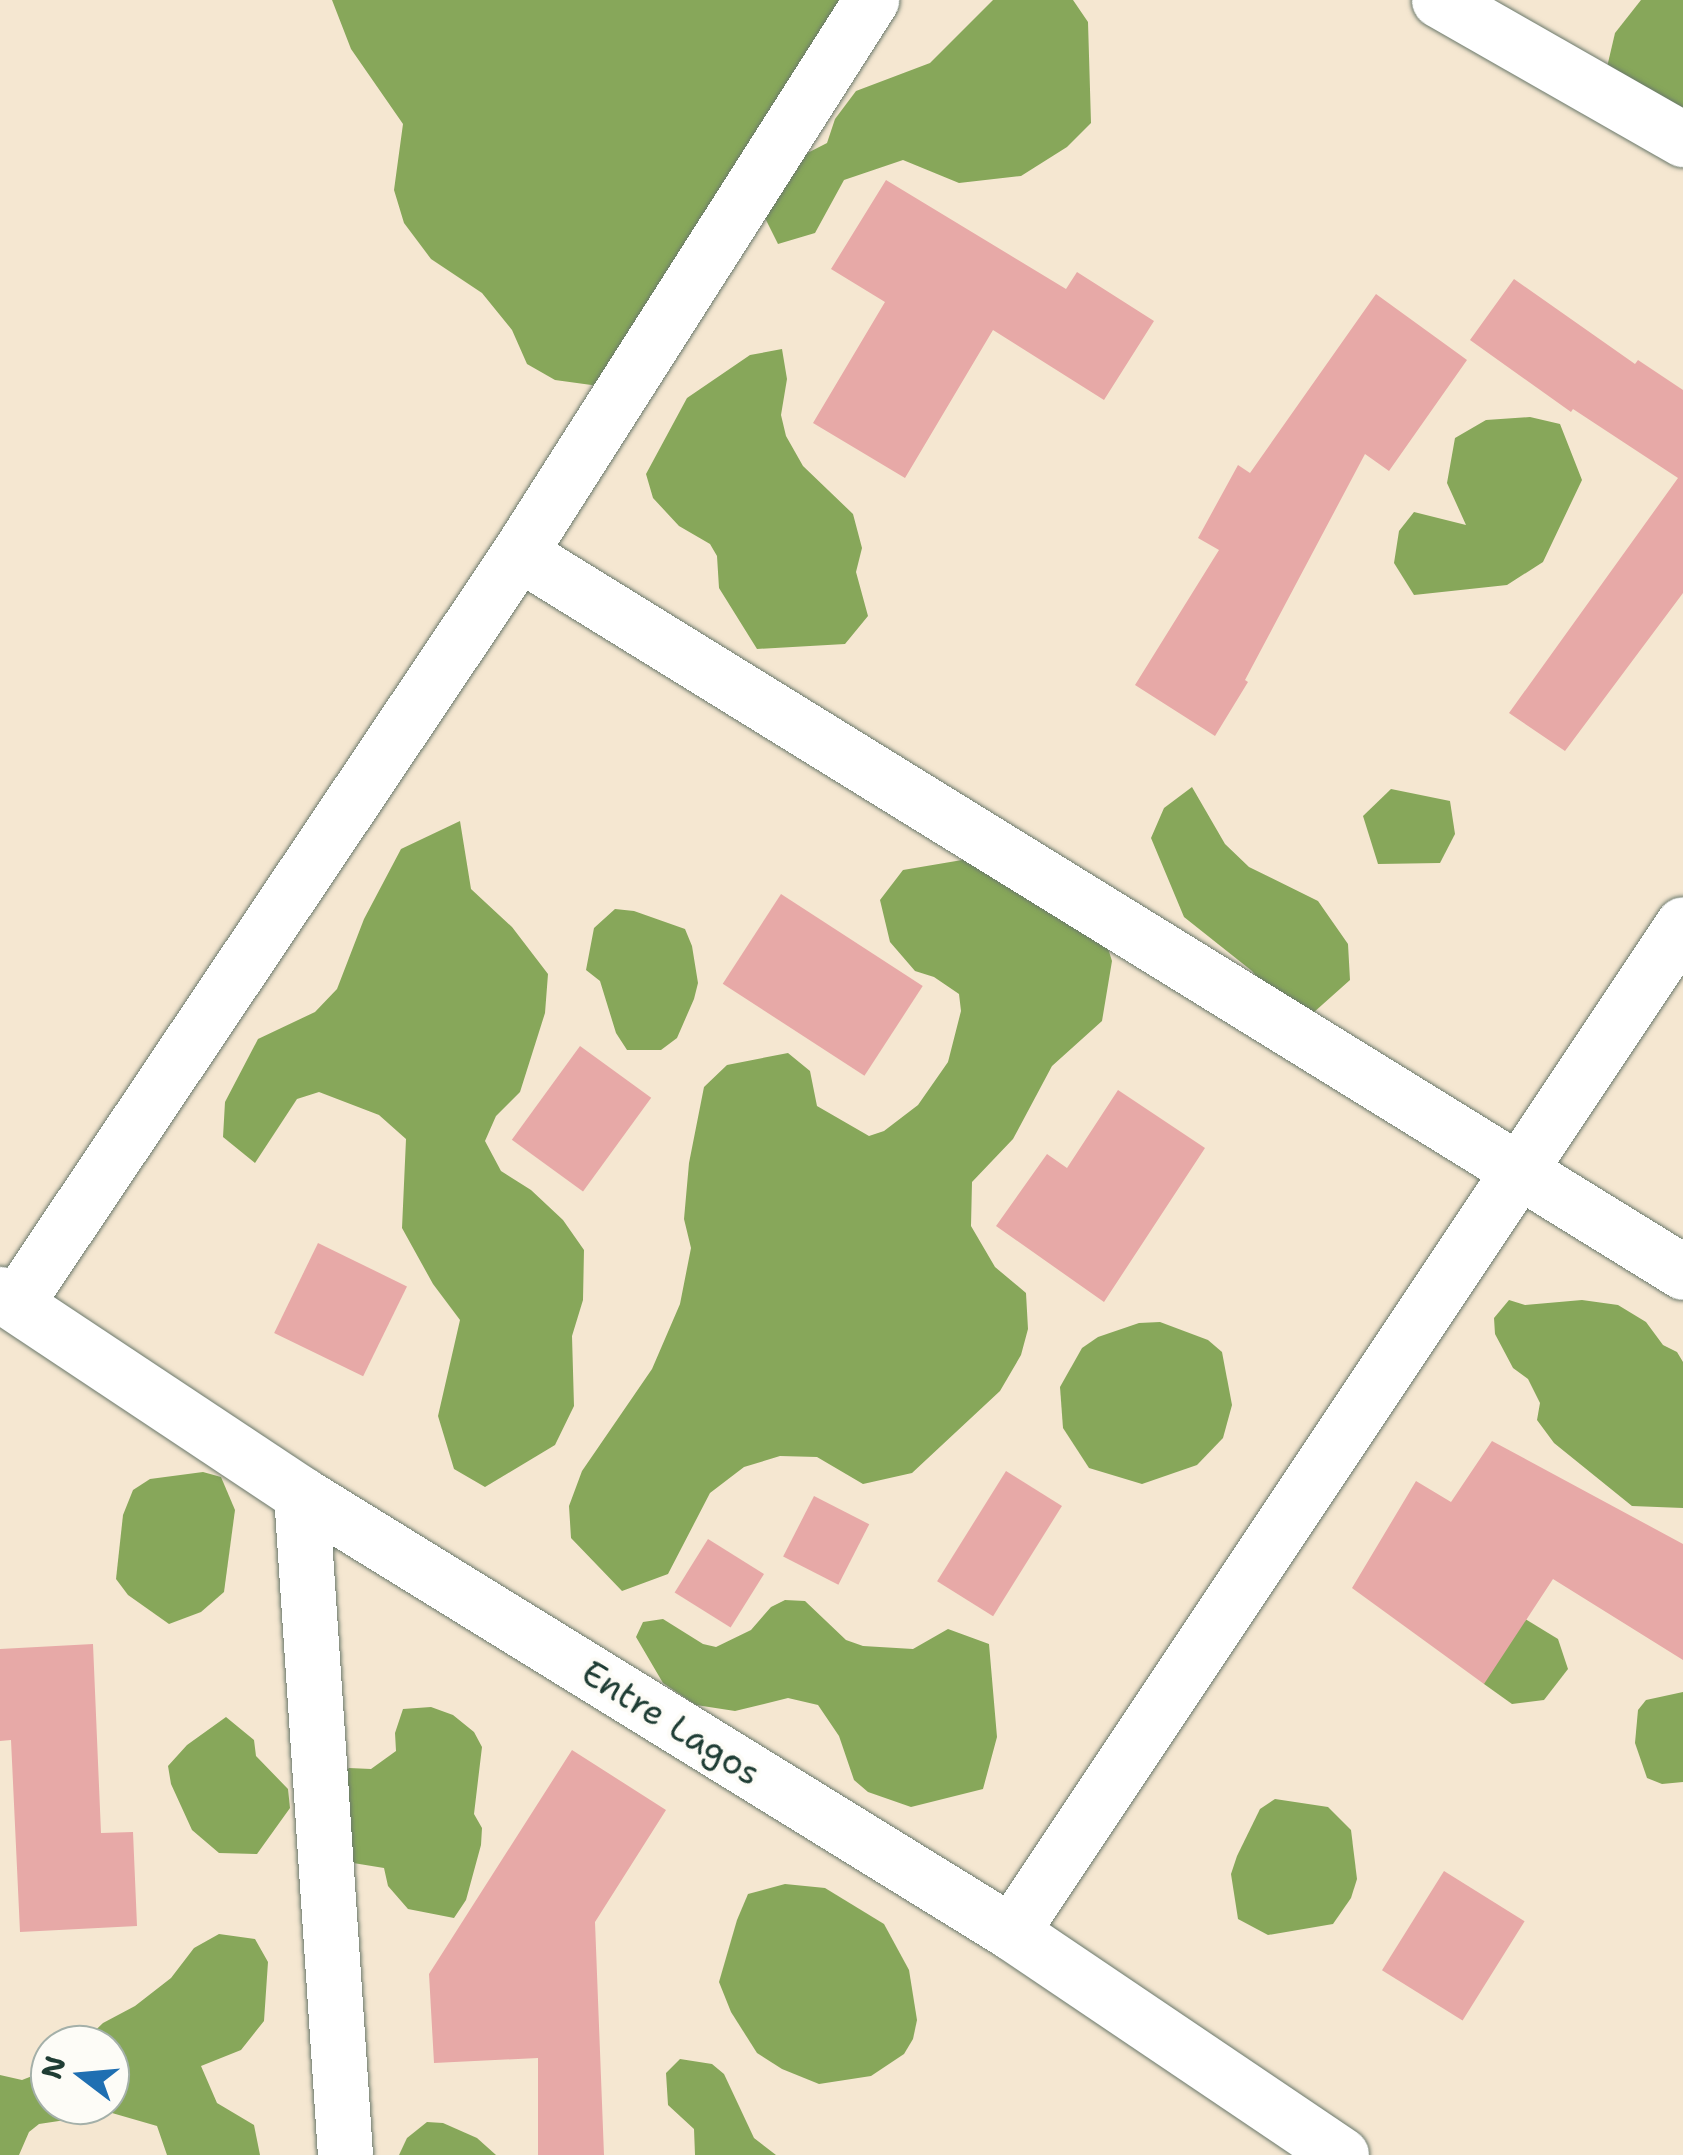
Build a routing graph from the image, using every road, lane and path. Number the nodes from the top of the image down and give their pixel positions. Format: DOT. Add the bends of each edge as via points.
graph roads {
  1 [pos="871,0"];
  2 [pos="1439,0"];
  3 [pos="1683,139"];
  4 [pos="519,553"];
  5 [pos="1683,924"];
  6 [pos="1515,1172"];
  7 [pos="1683,1272"];
  8 [pos="8,1298"];
  9 [pos="301,1494"];
  10 [pos="1011,1932"];
  11 [pos="345,2155"];
  12 [pos="1341,2155"];
  1 -- 4 [label="street"];
  2 -- 3 [label="street"];
  4 -- 6 [label="street"];
  4 -- 8 [label="street"];
  5 -- 6 [label="street"];
  6 -- 7 [label="street"];
  6 -- 10 [label="street"];
  8 -- 9 [label="street, Entre Lagos"];
  9 -- 10 [label="street, Entre Lagos"];
  9 -- 11 [label="street"];
  10 -- 12 [label="street, Entre Lagos"];
}
